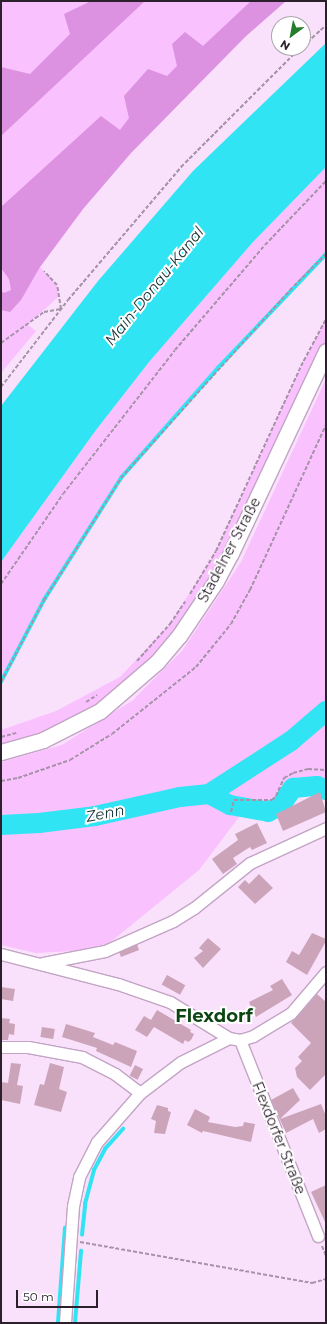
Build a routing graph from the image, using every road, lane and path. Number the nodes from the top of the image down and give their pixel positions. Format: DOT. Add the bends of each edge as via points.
graph roads {
  1 [pos="326,25"];
  2 [pos="311,39"];
  3 [pos="292,56"];
  4 [pos="326,181"];
  5 [pos="326,254"];
  6 [pos="44,271"];
  7 [pos="61,309"];
  8 [pos="326,319"];
  9 [pos="1,343"];
  10 [pos="326,351"];
  11 [pos="1,387"];
  12 [pos="1,584"];
  13 [pos="134,663"];
  14 [pos="1,682"];
  15 [pos="103,690"];
  16 [pos="80,706"];
  17 [pos="21,732"];
  18 [pos="1,737"];
  19 [pos="1,752"];
  20 [pos="326,770"];
  21 [pos="231,812"];
  22 [pos="326,828"];
  23 [pos="1,954"];
  24 [pos="42,964"];
  25 [pos="326,972"];
  26 [pos="234,1039"];
  27 [pos="1,1047"];
  28 [pos="140,1093"];
  29 [pos="318,1236"];
  30 [pos="71,1241"];
  31 [pos="326,1279"];
  32 [pos="65,1323"];
  1 -- 2 [label="path"];
  3 -- 7 [label="path" via="181,167"];
  4 -- 12 [label="path" via="265,245 175,350 63,494"];
  5 -- 14 [label="path" via="298,281 121,478 44,600"];
  6 -- 7 [label="path" via="57,286"];
  7 -- 9 [label="path" via="44,312"];
  7 -- 11 [label="path"];
  8 -- 13 [label="path" via="301,366 216,551 170,624"];
  10 -- 19 [label="main road, Stadelner Straße" via="231,553 216,581 179,636 157,662 100,711 43,740"];
  15 -- 16 [label="path"];
  17 -- 18 [label="path"];
  20 -- 21 [label="path" via="308,769 293,773 284,778 272,800 234,800"];
  22 -- 24 [label="street" via="250,863 173,921 105,951"];
  23 -- 24 [label="street"];
  24 -- 26 [label="street" via="118,984 170,1002"];
  25 -- 26 [label="street" via="291,1013 253,1036"];
  26 -- 28 [label="street" via="181,1062"];
  26 -- 29 [label="street, Flexdorfer Straße"];
  27 -- 28 [label="street" via="28,1048 82,1057 116,1074"];
  28 -- 30 [label="street" via="97,1142 79,1178 73,1206"];
  30 -- 31 [label="path" via="312,1283"];
  30 -- 32 [label="street"];
}
